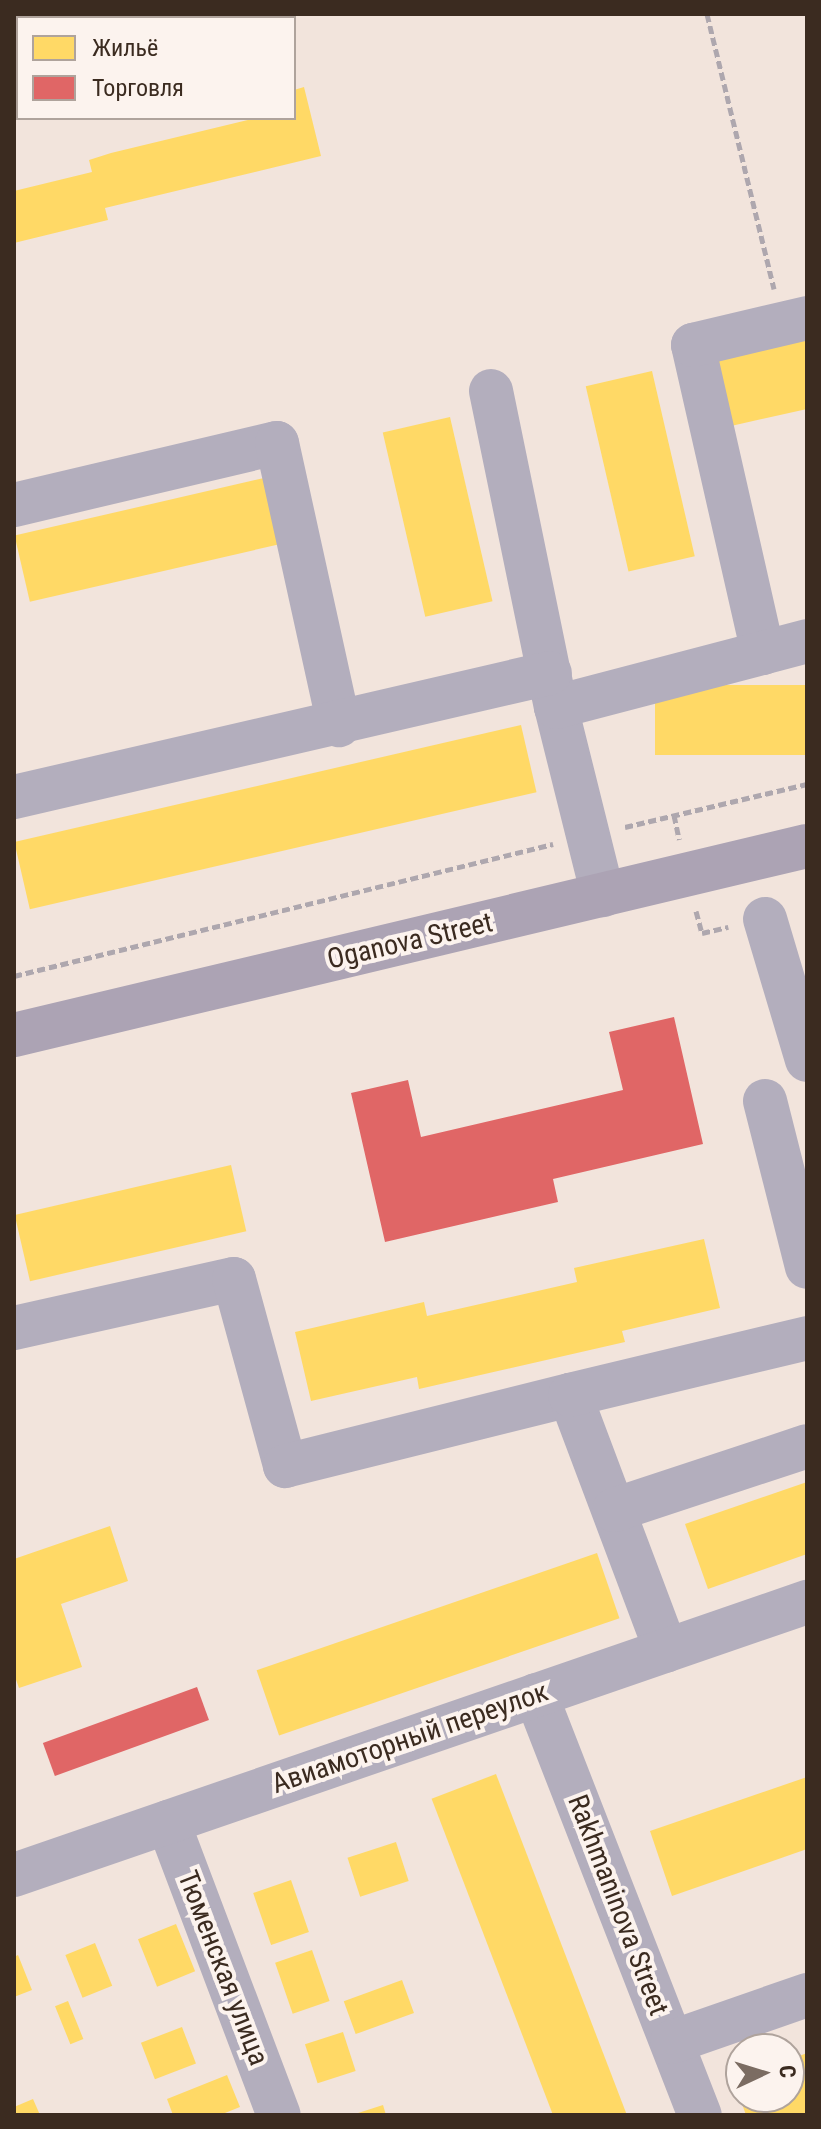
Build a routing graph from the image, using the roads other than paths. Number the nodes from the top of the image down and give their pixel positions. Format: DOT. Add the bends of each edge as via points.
graph roads {
  1 [pos="795,321"];
  2 [pos="491,391"];
  3 [pos="14,505"];
  4 [pos="807,641"];
  5 [pos="763,653"];
  6 [pos="553,690"];
  7 [pos="339,725"];
  8 [pos="14,797"];
  9 [pos="807,846"];
  10 [pos="603,895"];
  11 [pos="765,919"];
  12 [pos="14,1035"];
  13 [pos="807,1060"];
  14 [pos="765,1101"];
  15 [pos="807,1267"];
  16 [pos="14,1328"];
  17 [pos="807,1338"];
  18 [pos="570,1395"];
  19 [pos="807,1446"];
  20 [pos="614,1510"];
  21 [pos="807,1602"];
  22 [pos="666,1651"];
  23 [pos="536,1695"];
  24 [pos="168,1822"];
  25 [pos="14,1875"];
  26 [pos="807,1995"];
  27 [pos="672,2042"];
  28 [pos="279,2115"];
  29 [pos="700,2115"];
  1 -- 5 [label="street" via="693,345"];
  2 -- 6 [label="street"];
  3 -- 7 [label="street" via="277,443"];
  4 -- 5 [label="street"];
  5 -- 6 [label="street"];
  6 -- 7 [label="street"];
  6 -- 10 [label="street"];
  7 -- 8 [label="street"];
  9 -- 10 [label="main road, Oganova Street"];
  10 -- 12 [label="main road, Oganova Street"];
  11 -- 13 [label="street"];
  14 -- 15 [label="street"];
  16 -- 18 [label="street" via="234,1279 285,1466"];
  17 -- 18 [label="street"];
  18 -- 20 [label="street"];
  19 -- 20 [label="street"];
  20 -- 22 [label="street"];
  21 -- 22 [label="street, Авиамоторный переулок"];
  22 -- 23 [label="street, Авиамоторный переулок"];
  23 -- 24 [label="street, Авиамоторный переулок"];
  23 -- 27 [label="street, Rakhmaninova Street"];
  24 -- 25 [label="street, Авиамоторный переулок"];
  24 -- 28 [label="street, Тюменская улица"];
  26 -- 27 [label="street"];
  27 -- 29 [label="street, Rakhmaninova Street"];
}
